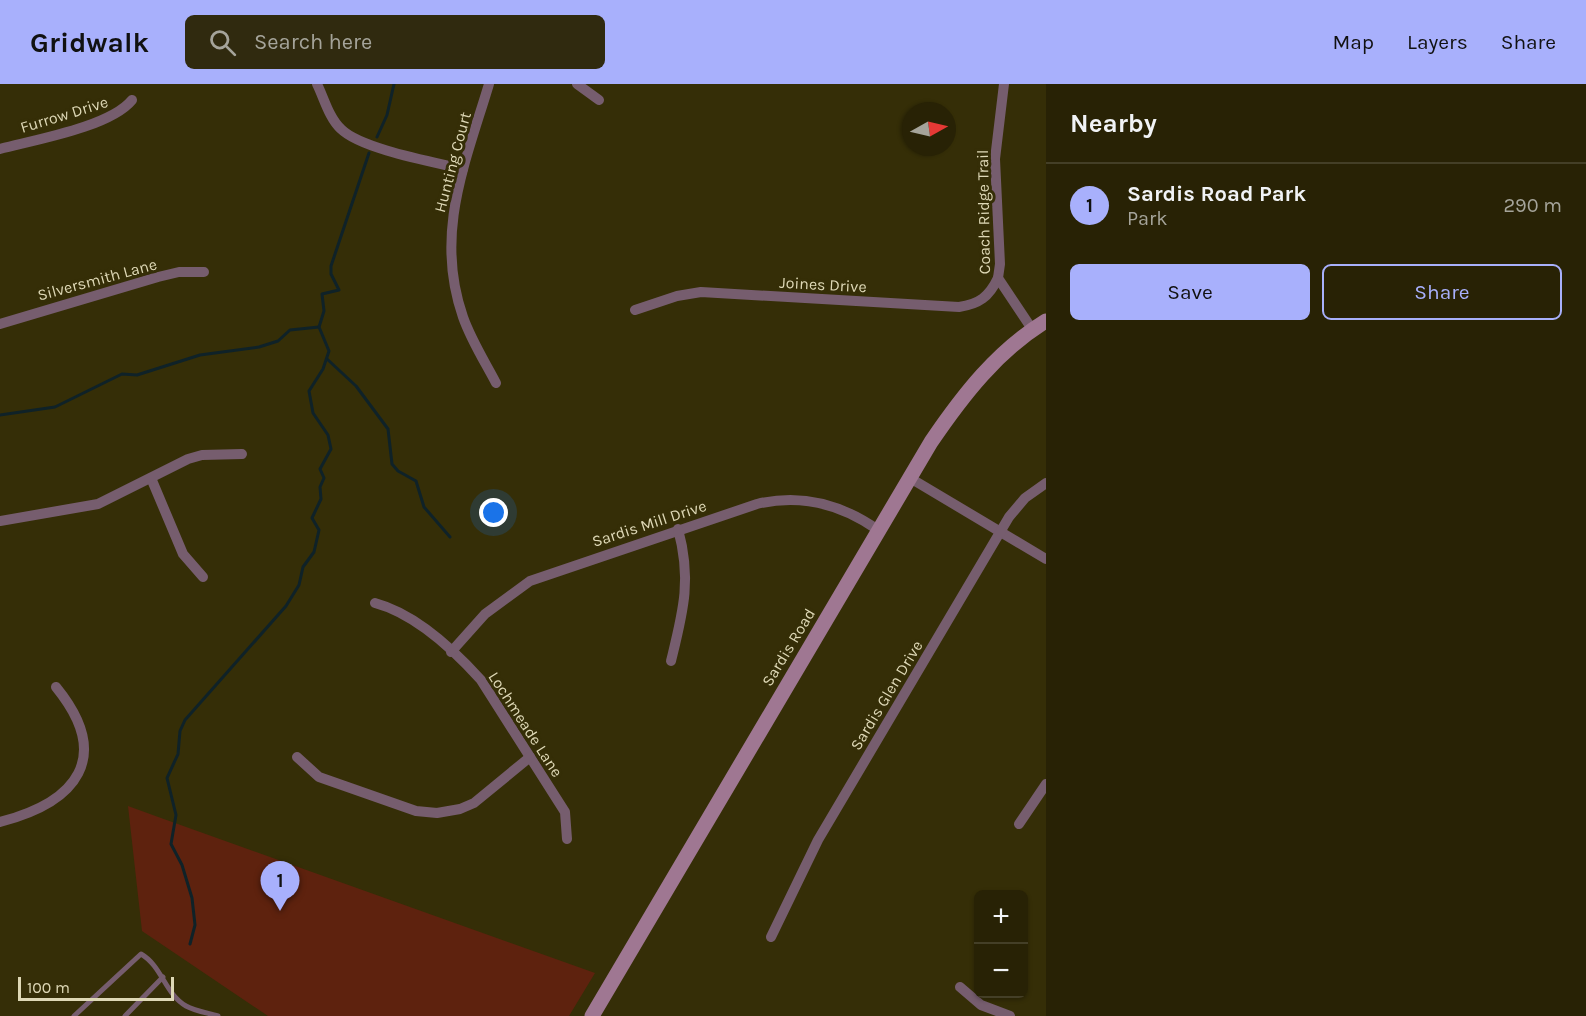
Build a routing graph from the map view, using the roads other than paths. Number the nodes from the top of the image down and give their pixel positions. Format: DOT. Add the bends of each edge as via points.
graph roads {
  1 [pos="317,84"];
  2 [pos="489,84"];
  3 [pos="577,84"];
  4 [pos="1004,84"];
  5 [pos="132,100"];
  6 [pos="599,100"];
  7 [pos="0,149"];
  8 [pos="463,169"];
  9 [pos="204,272"];
  10 [pos="998,278"];
  11 [pos="635,310"];
  12 [pos="1046,321"];
  13 [pos="0,324"];
  14 [pos="1032,329"];
  15 [pos="496,383"];
  16 [pos="242,454"];
  17 [pos="151,478"];
  18 [pos="910,478"];
  19 [pos="1046,483"];
  20 [pos="0,521"];
  21 [pos="678,529"];
  22 [pos="878,530"];
  23 [pos="1000,532"];
  24 [pos="1046,559"];
  25 [pos="203,577"];
  26 [pos="375,603"];
  27 [pos="451,652"];
  28 [pos="671,661"];
  29 [pos="56,687"];
  30 [pos="297,757"];
  31 [pos="530,757"];
  32 [pos="1046,784"];
  33 [pos="0,822"];
  34 [pos="1018,824"];
  35 [pos="567,839"];
  36 [pos="771,937"];
  37 [pos="163,977"];
  38 [pos="960,987"];
  39 [pos="74,1016"];
  40 [pos="125,1016"];
  41 [pos="218,1016"];
  42 [pos="592,1016"];
  43 [pos="1010,1016"];
  1 -- 8 [label="street" via="332,116 348,134 373,145"];
  2 -- 8 [label="street, Hunting Court"];
  3 -- 6 [label="street"];
  4 -- 10 [label="street, Coach Ridge Trail" via="995,159"];
  5 -- 7 [label="street, Furrow Drive" via="115,115 98,122"];
  8 -- 15 [label="street, Hunting Court" via="453,208 450,257 464,319"];
  9 -- 13 [label="street, Silversmith Lane" via="158,277"];
  10 -- 11 [label="street, Joines Drive" via="991,294 959,307 701,292"];
  10 -- 14 [label="street, Coach Ridge Trail"];
  12 -- 14 [label="main road, Sardis Road"];
  14 -- 18 [label="main road, Sardis Road" via="969,388"];
  16 -- 17 [label="street" via="202,455"];
  17 -- 20 [label="street" via="98,504"];
  17 -- 25 [label="street" via="183,554"];
  18 -- 22 [label="main road, Sardis Road"];
  18 -- 23 [label="street"];
  19 -- 23 [label="street, Sardis Glen Drive" via="1016,508"];
  21 -- 22 [label="street, Sardis Mill Drive" via="784,499 831,505"];
  21 -- 27 [label="street, Sardis Mill Drive" via="530,580 485,614"];
  21 -- 28 [label="street" via="687,581"];
  22 -- 42 [label="main road, Sardis Road"];
  23 -- 24 [label="street"];
  23 -- 36 [label="street, Sardis Glen Drive" via="818,840"];
  26 -- 27 [label="street, Lochmeade Lane" via="398,609"];
  27 -- 31 [label="street, Lochmeade Lane" via="481,680"];
  29 -- 33 [label="street" via="74,710 82,729 83,746 76,776 48,805"];
  30 -- 31 [label="street" via="319,777 416,811 437,813 474,803"];
  31 -- 35 [label="street, Lochmeade Lane" via="565,812"];
  32 -- 34 [label="street"];
  37 -- 39 [label="lane" via="139,955"];
  37 -- 40 [label="lane"];
  37 -- 41 [label="lane" via="172,995 186,1007"];
  38 -- 43 [label="street" via="981,1005"];
}
